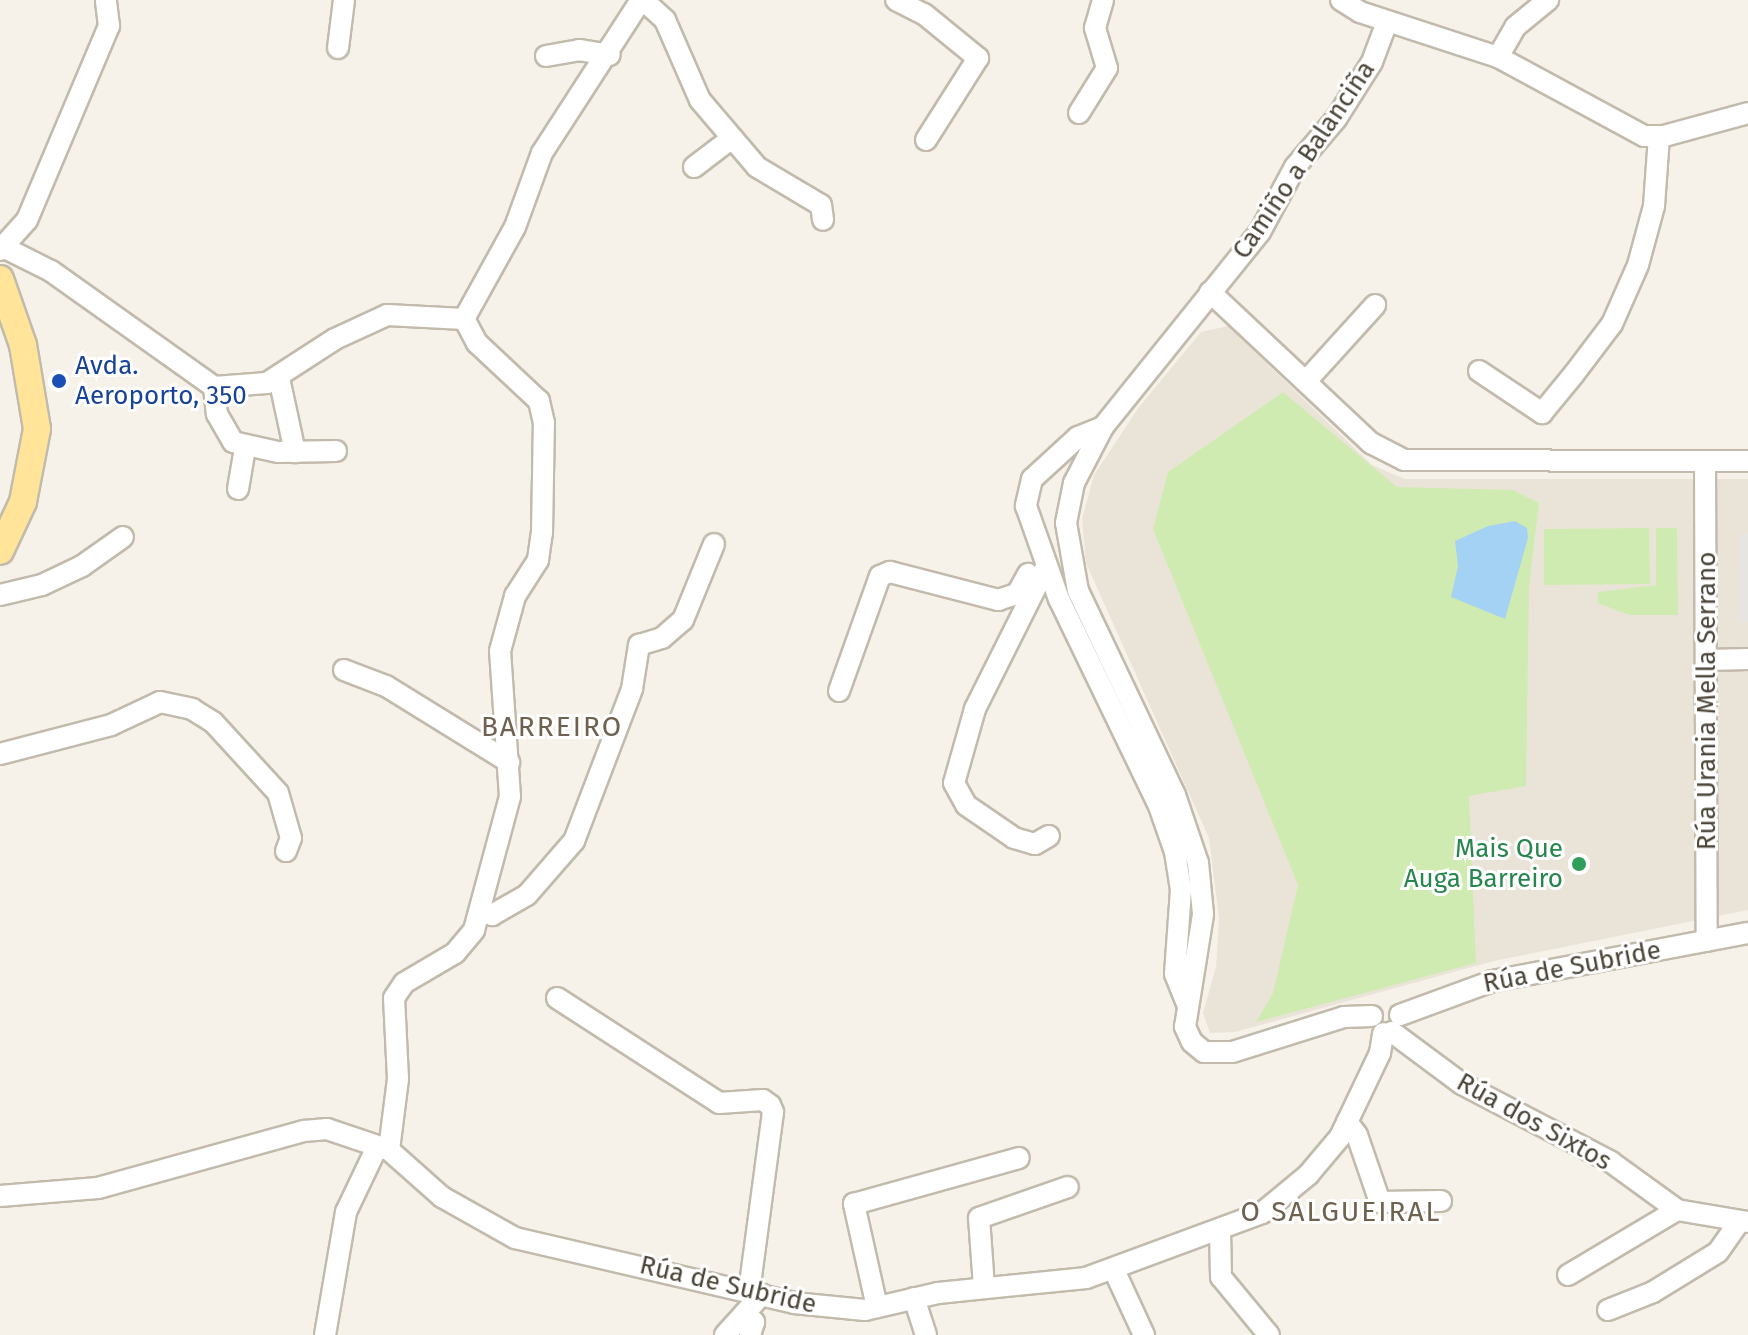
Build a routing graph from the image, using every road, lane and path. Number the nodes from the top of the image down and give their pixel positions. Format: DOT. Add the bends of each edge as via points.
graph roads {
  1 [pos="106,0"];
  2 [pos="344,0"];
  3 [pos="642,0"];
  4 [pos="896,0"];
  5 [pos="1103,0"];
  6 [pos="1341,0"];
  7 [pos="1548,0"];
  8 [pos="1379,13"];
  9 [pos="338,48"];
  10 [pos="610,55"];
  11 [pos="546,56"];
  12 [pos="1498,57"];
  13 [pos="1079,113"];
  14 [pos="1748,113"];
  15 [pos="1659,137"];
  16 [pos="732,138"];
  17 [pos="926,140"];
  18 [pos="694,167"];
  19 [pos="823,220"];
  20 [pos="3,249"];
  21 [pos="0,279"];
  22 [pos="1210,292"];
  23 [pos="1375,305"];
  24 [pos="464,319"];
  25 [pos="7,322"];
  26 [pos="1479,371"];
  27 [pos="279,378"];
  28 [pos="1308,379"];
  29 [pos="214,387"];
  30 [pos="1103,427"];
  31 [pos="245,448"];
  32 [pos="336,451"];
  33 [pos="295,452"];
  34 [pos="1705,461"];
  35 [pos="1748,461"];
  36 [pos="238,489"];
  37 [pos="123,537"];
  38 [pos="714,544"];
  39 [pos="0,551"];
  40 [pos="1043,560"];
  41 [pos="0,595"];
  42 [pos="1748,659"];
  43 [pos="1708,660"];
  44 [pos="344,670"];
  45 [pos="839,691"];
  46 [pos="0,754"];
  47 [pos="509,762"];
  48 [pos="1049,836"];
  49 [pos="286,851"];
  50 [pos="481,911"];
  51 [pos="1748,933"];
  52 [pos="1707,941"];
  53 [pos="557,998"];
  54 [pos="1187,1004"];
  55 [pos="1387,1024"];
  56 [pos="1347,1122"];
  57 [pos="383,1148"];
  58 [pos="1019,1158"];
  59 [pos="1068,1187"];
  60 [pos="0,1196"];
  61 [pos="1441,1201"];
  62 [pos="1677,1210"];
  63 [pos="1744,1222"];
  64 [pos="1220,1229"];
  65 [pos="1114,1270"];
  66 [pos="1568,1275"];
  67 [pos="984,1287"];
  68 [pos="756,1292"];
  69 [pos="914,1298"];
  70 [pos="877,1307"];
  71 [pos="1608,1310"];
  72 [pos="745,1313"];
  73 [pos="325,1335"];
  74 [pos="725,1335"];
  75 [pos="750,1335"];
  76 [pos="926,1335"];
  77 [pos="1144,1335"];
  78 [pos="1269,1335"];
  1 -- 20 [label="street" via="109,26 27,220"];
  2 -- 9 [label="street"];
  3 -- 10 [label="street"];
  3 -- 16 [label="street" via="665,20 700,100"];
  4 -- 17 [label="street" via="924,14 978,58"];
  5 -- 13 [label="street" via="1095,28 1107,68"];
  6 -- 8 [label="street"];
  7 -- 12 [label="street" via="1515,27"];
  8 -- 12 [label="street"];
  8 -- 22 [label="street, Camiño a Balanciña" via="1372,62 1336,119 1295,167 1249,248"];
  10 -- 11 [label="street" via="579,50"];
  10 -- 24 [label="street" via="542,153 515,227"];
  12 -- 15 [label="street" via="1628,129"];
  14 -- 15 [label="street"];
  15 -- 26 [label="street" via="1654,206 1638,265 1612,324 1574,374 1542,413"];
  16 -- 18 [label="street"];
  16 -- 19 [label="street" via="757,167 821,205"];
  20 -- 29 [label="street" via="51,271"];
  21 -- 25 [label="main road"];
  22 -- 28 [label="street"];
  22 -- 30 [label="street, Camiño a Balanciña"];
  23 -- 28 [label="street"];
  24 -- 27 [label="street" via="387,315 368,320"];
  24 -- 47 [label="street" via="477,343 531,391 544,423 538,560 515,596 500,651"];
  25 -- 39 [label="main road" via="35,395 37,429 23,502"];
  27 -- 29 [label="street"];
  27 -- 33 [label="street"];
  28 -- 34 [label="street" via="1371,443 1404,460"];
  29 -- 31 [label="street" via="223,431"];
  30 -- 40 [label="street" via="1078,437 1026,489"];
  30 -- 54 [label="street" via="1068,503 1069,560 1192,841 1203,914"];
  31 -- 33 [label="street"];
  31 -- 36 [label="street"];
  32 -- 33 [label="street"];
  34 -- 35 [label="street"];
  34 -- 43 [label="street, Rúa Urania Mella Serrano"];
  37 -- 41 [label="street" via="82,566 42,585"];
  38 -- 50 [label="street" via="683,620 662,638 639,645 632,689 574,841 527,895 492,915"];
  40 -- 45 [label="street" via="1010,600 890,572 880,576"];
  40 -- 48 [label="street" via="975,709 954,783 966,805 1014,838 1035,844"];
  40 -- 54 [label="street" via="1159,806 1175,852 1181,890 1175,974"];
  42 -- 43 [label="street"];
  43 -- 52 [label="street, Rúa Urania Mella Serrano"];
  44 -- 47 [label="street" via="386,686"];
  46 -- 49 [label="street" via="111,725 160,702 177,704 213,722 278,793 291,838"];
  47 -- 50 [label="street" via="510,797"];
  50 -- 57 [label="street" via="455,953 404,983 394,998 398,1079"];
  51 -- 52 [label="street, Rúa de Subride"];
  52 -- 55 [label="street, Rúa de Subride" via="1493,981"];
  53 -- 68 [label="street" via="719,1103 763,1100 770,1105"];
  54 -- 55 [label="street" via="1185,1027 1192,1042 1204,1052 1218,1054 1344,1017"];
  55 -- 56 [label="street, Rúa de Subride" via="1380,1053"];
  55 -- 62 [label="street, Rúa dos Sixtos" via="1462,1084 1611,1162"];
  56 -- 61 [label="street" via="1357,1135 1380,1202"];
  56 -- 64 [label="street, Rúa de Subride" via="1340,1137 1289,1191 1262,1213"];
  57 -- 60 [label="street, Rúa de Subride" via="327,1129 304,1131 98,1188"];
  57 -- 68 [label="street, Rúa de Subride" via="442,1197 515,1238"];
  57 -- 73 [label="street" via="346,1212"];
  58 -- 70 [label="street" via="854,1204"];
  59 -- 67 [label="street" via="979,1218"];
  62 -- 63 [label="street, Rúa dos Sixtos"];
  62 -- 66 [label="street"];
  63 -- 71 [label="street, Rúa dos Sixtos" via="1718,1252 1653,1292"];
  64 -- 65 [label="street, Rúa de Subride"];
  64 -- 78 [label="street" via="1221,1277"];
  65 -- 67 [label="street, Rúa de Subride" via="1059,1282"];
  65 -- 77 [label="street"];
  67 -- 69 [label="street, Rúa de Subride"];
  68 -- 70 [label="street, Rúa de Subride" via="826,1308"];
  68 -- 72 [label="street"];
  69 -- 70 [label="street, Rúa de Subride"];
  69 -- 76 [label="street"];
  72 -- 74 [label="street"];
  72 -- 75 [label="street" via="754,1322"];
}
